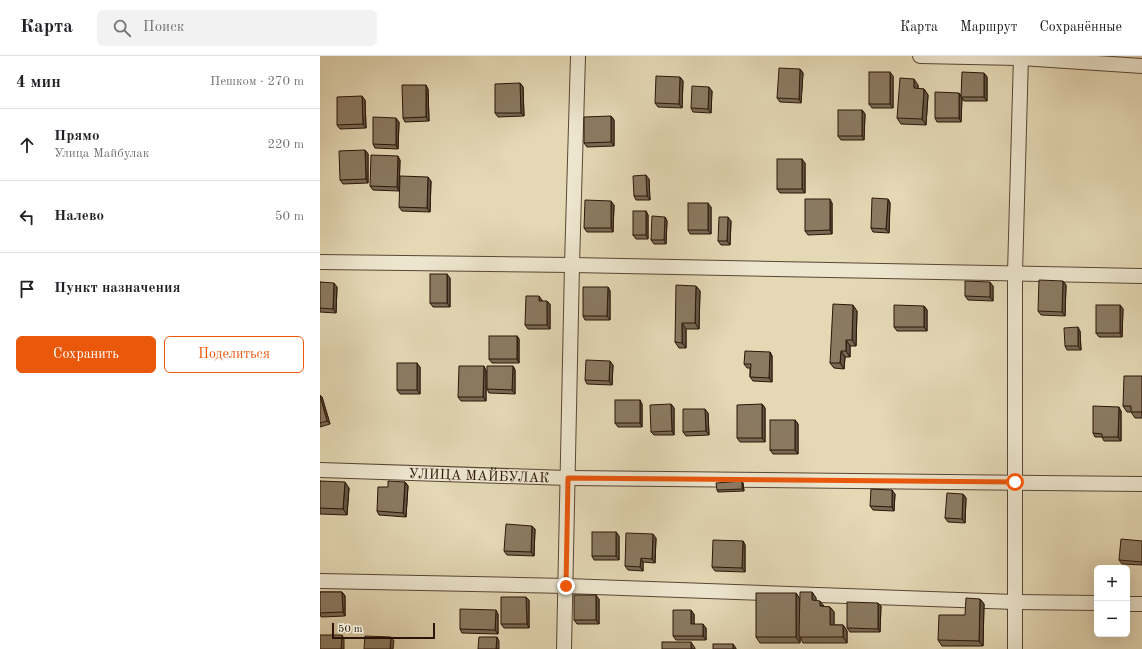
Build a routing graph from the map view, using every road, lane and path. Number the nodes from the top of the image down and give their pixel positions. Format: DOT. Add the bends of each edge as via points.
graph roads {
  1 [pos="578,56"];
  2 [pos="920,56"];
  3 [pos="1021,57"];
  4 [pos="1142,66"];
  5 [pos="320,262"];
  6 [pos="572,265"];
  7 [pos="1015,273"];
  8 [pos="1142,276"];
  9 [pos="320,470"];
  10 [pos="568,478"];
  11 [pos="1015,482"];
  12 [pos="1142,484"];
  13 [pos="320,581"];
  14 [pos="566,586"];
  15 [pos="1015,602"];
  16 [pos="1094,603"];
  17 [pos="1130,604"];
  18 [pos="1142,604"];
  19 [pos="564,649"];
  20 [pos="1015,649"];
  1 -- 6 [label="street"];
  2 -- 3 [label="street"];
  3 -- 4 [label="street"];
  3 -- 7 [label="street"];
  5 -- 6 [label="street"];
  6 -- 7 [label="street"];
  6 -- 10 [label="street"];
  7 -- 8 [label="street"];
  7 -- 11 [label="street"];
  9 -- 10 [label="street, УЛИЦА МАЙБУЛАК"];
  10 -- 11 [label="street, УЛИЦА МАЙБУЛАК"];
  10 -- 14 [label="street"];
  11 -- 12 [label="street, УЛИЦА МАЙБУЛАК"];
  11 -- 15 [label="street"];
  13 -- 14 [label="street"];
  14 -- 15 [label="street"];
  14 -- 19 [label="street"];
  15 -- 16 [label="street"];
  15 -- 20 [label="street"];
  17 -- 18 [label="street"];
}
